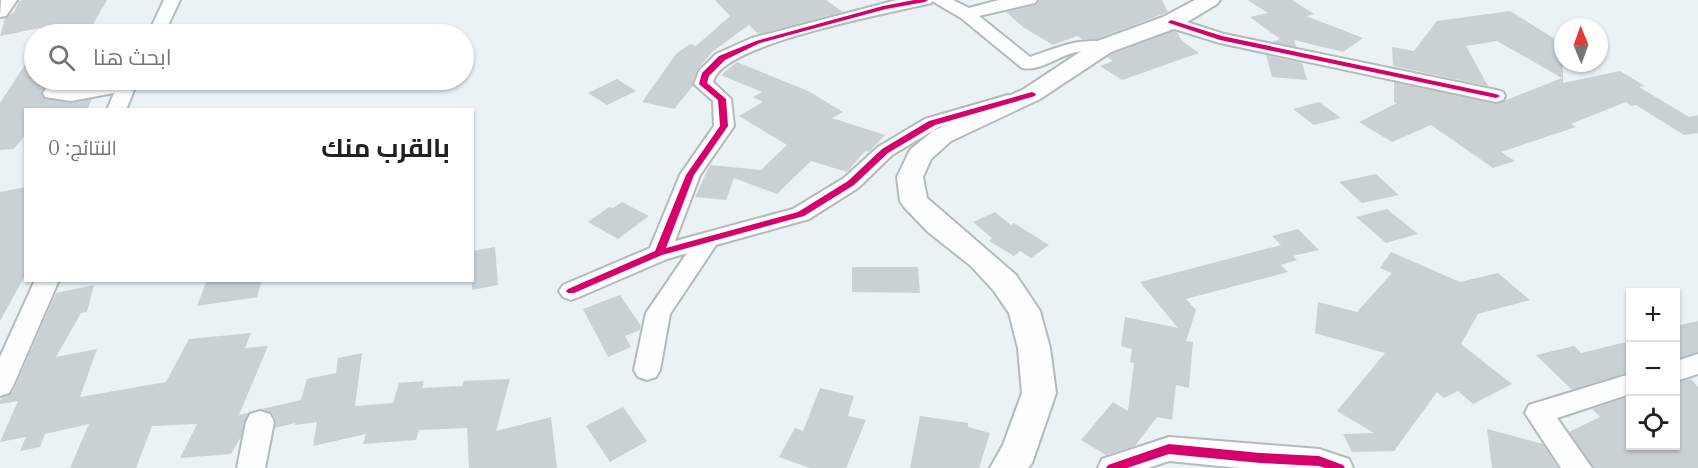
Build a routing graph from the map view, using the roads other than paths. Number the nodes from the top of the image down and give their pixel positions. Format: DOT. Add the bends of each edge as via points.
graph roads {
  1 [pos="9,0"];
  2 [pos="172,0"];
  3 [pos="925,0"];
  4 [pos="940,0"];
  5 [pos="1029,0"];
  6 [pos="1209,0"];
  7 [pos="0,12"];
  8 [pos="967,14"];
  9 [pos="1171,22"];
  10 [pos="161,24"];
  11 [pos="1103,47"];
  12 [pos="54,90"];
  13 [pos="94,90"];
  14 [pos="125,90"];
  15 [pos="1032,94"];
  16 [pos="1496,96"];
  17 [pos="117,108"];
  18 [pos="708,240"];
  19 [pos="659,253"];
  20 [pos="46,282"];
  21 [pos="571,291"];
  22 [pos="1698,364"];
  23 [pos="1680,369"];
  24 [pos="647,370"];
  25 [pos="1626,385"];
  26 [pos="0,386"];
  27 [pos="260,422"];
  28 [pos="251,468"];
  29 [pos="1008,468"];
  30 [pos="1112,468"];
  31 [pos="1339,468"];
  32 [pos="1578,468"];
  1 -- 7 [label="street"];
  2 -- 10 [label="street"];
  3 -- 19 [label="street" via="758,42 722,58 705,75 703,84 722,99 724,126 690,175"];
  4 -- 8 [label="street"];
  5 -- 8 [label="street"];
  6 -- 9 [label="main road"];
  8 -- 11 [label="street" via="1028,63 1074,47"];
  9 -- 11 [label="main road"];
  9 -- 16 [label="street" via="1220,38"];
  11 -- 15 [label="main road"];
  12 -- 13 [label="street" via="52,93 72,95"];
  14 -- 17 [label="street"];
  15 -- 18 [label="street" via="932,123 885,151 851,183 801,214"];
  15 -- 29 [label="main road" via="942,136 919,156 910,177 914,201 1005,283 1024,311 1034,348 1039,393 1019,452"];
  18 -- 19 [label="street"];
  18 -- 24 [label="street" via="658,313"];
  19 -- 21 [label="street"];
  20 -- 26 [label="street"];
  22 -- 23 [label="street"];
  25 -- 32 [label="street" via="1539,412"];
  27 -- 28 [label="street"];
  30 -- 31 [label="street" via="1169,449 1319,461"];
}
